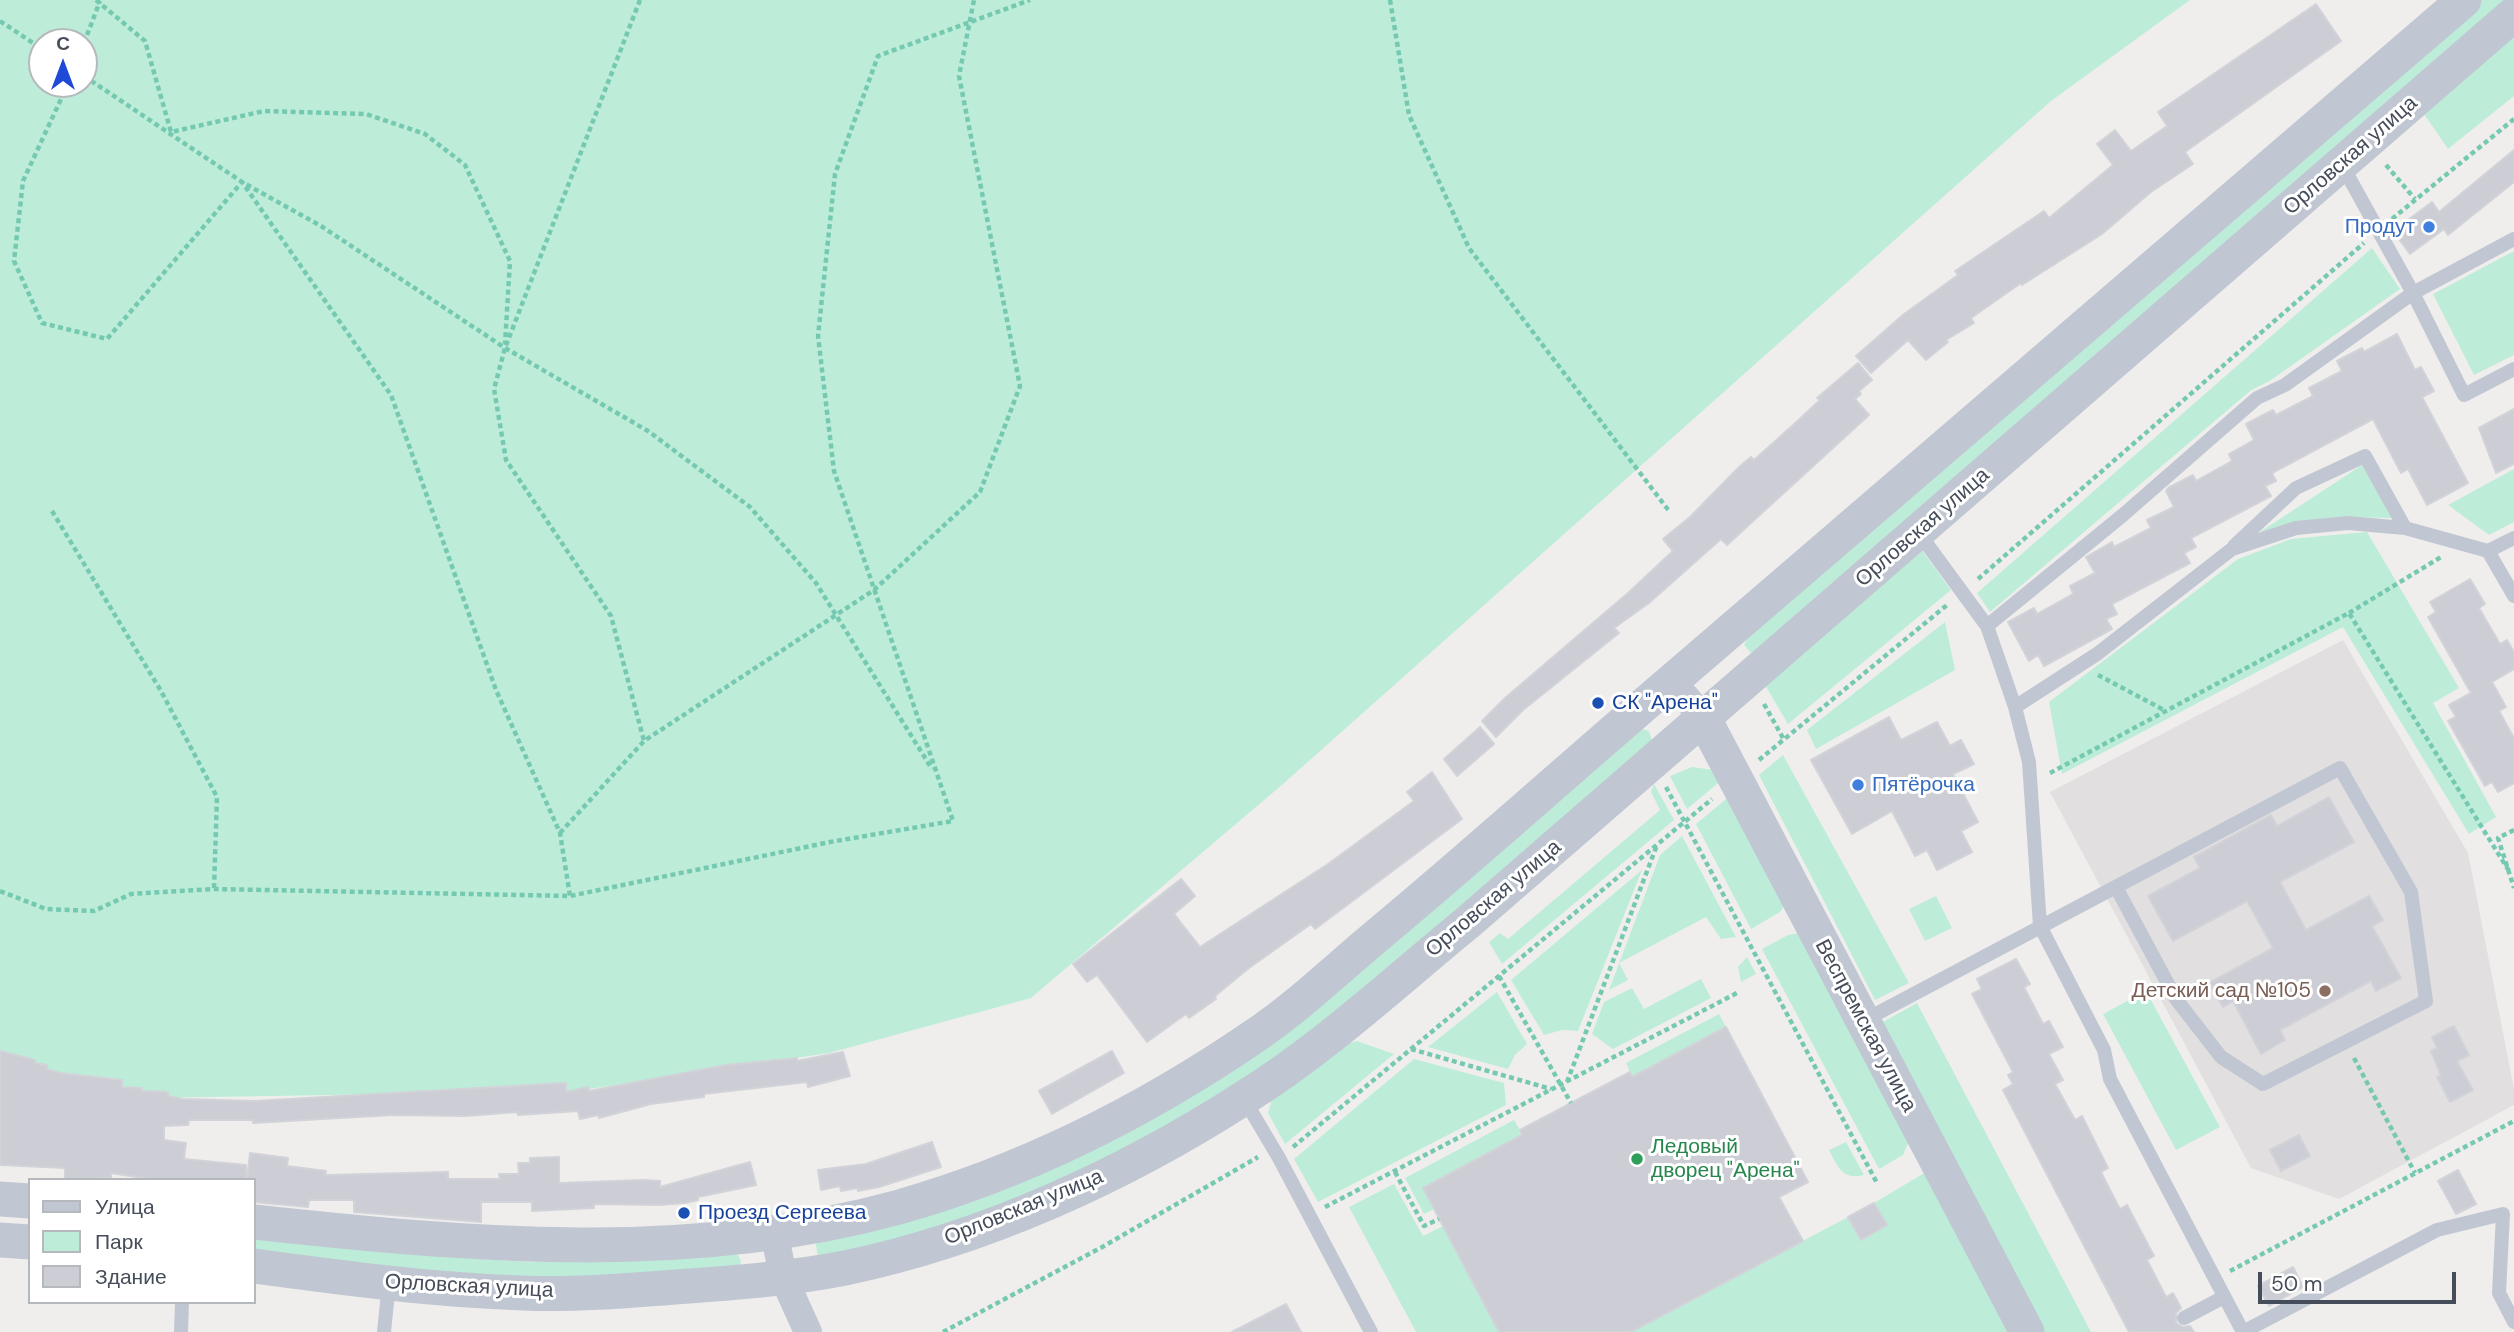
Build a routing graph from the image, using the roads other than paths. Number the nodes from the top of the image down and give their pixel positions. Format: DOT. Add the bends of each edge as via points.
graph roads {
  1 [pos="2464,0"];
  2 [pos="2514,14"];
  3 [pos="2342,164"];
  4 [pos="2514,239"];
  5 [pos="2413,293"];
  6 [pos="2514,369"];
  7 [pos="2405,528"];
  8 [pos="1918,532"];
  9 [pos="2514,538"];
  10 [pos="2232,549"];
  11 [pos="2488,551"];
  12 [pos="2514,596"];
  13 [pos="1987,626"];
  14 [pos="1672,681"];
  15 [pos="2015,707"];
  16 [pos="1704,719"];
  17 [pos="2116,887"];
  18 [pos="2040,926"];
  19 [pos="1863,1021"];
  20 [pos="1244,1099"];
  21 [pos="0,1199"];
  22 [pos="28,1201"];
  23 [pos="256,1222"];
  24 [pos="774,1233"];
  25 [pos="0,1240"];
  26 [pos="28,1242"];
  27 [pos="256,1266"];
  28 [pos="783,1279"];
  29 [pos="389,1283"];
  30 [pos="2224,1297"];
  31 [pos="182,1304"];
  32 [pos="2184,1318"];
  33 [pos="2514,1322"];
  34 [pos="181,1332"];
  35 [pos="384,1332"];
  36 [pos="808,1332"];
  37 [pos="1371,1332"];
  38 [pos="2027,1332"];
  39 [pos="2243,1332"];
  1 -- 14 [label="street, Орловская улица"];
  2 -- 3 [label="street, Орловская улица"];
  3 -- 5 [label="lane"];
  3 -- 8 [label="street, Орловская улица"];
  4 -- 5 [label="lane"];
  5 -- 6 [label="lane" via="2464,396"];
  5 -- 13 [label="lane" via="2286,385 2257,398"];
  7 -- 10 [label="lane" via="2348,523 2296,528"];
  7 -- 10 [label="lane" via="2365,456 2296,488"];
  7 -- 11 [label="lane"];
  8 -- 13 [label="lane"];
  8 -- 16 [label="street, Орловская улица"];
  9 -- 11 [label="lane"];
  10 -- 15 [label="lane" via="2079,665"];
  11 -- 12 [label="lane"];
  13 -- 15 [label="lane"];
  14 -- 16 [label="street"];
  14 -- 24 [label="street, Орловская улица" via="1262,1031 1179,1084 1052,1151 957,1188 895,1208"];
  15 -- 18 [label="lane" via="2029,762"];
  16 -- 19 [label="street, Веспремская улица"];
  16 -- 20 [label="street, Орловская улица" via="1457,931 1304,1057"];
  17 -- 17 [label="lane" via="2340,768 2411,892 2426,1000 2263,1084 2221,1057 2176,999"];
  17 -- 18 [label="lane"];
  18 -- 19 [label="lane"];
  18 -- 30 [label="lane" via="2105,1050 2110,1079"];
  19 -- 38 [label="street, Веспремская улица"];
  20 -- 28 [label="street, Орловская улица" via="1112,1173 1016,1215 909,1252"];
  20 -- 37 [label="lane"];
  21 -- 22 [label="street"];
  23 -- 24 [label="street, Орловская улица" via="417,1240 541,1247"];
  24 -- 28 [label="street"];
  25 -- 26 [label="street"];
  27 -- 29 [label="street, Орловская улица"];
  28 -- 29 [label="street, Орловская улица" via="629,1291 526,1293"];
  28 -- 36 [label="street"];
  29 -- 35 [label="lane"];
  30 -- 32 [label="lane"];
  30 -- 39 [label="lane"];
  31 -- 34 [label="lane"];
  33 -- 39 [label="lane" via="2499,1293 2503,1214 2437,1230"];
}
